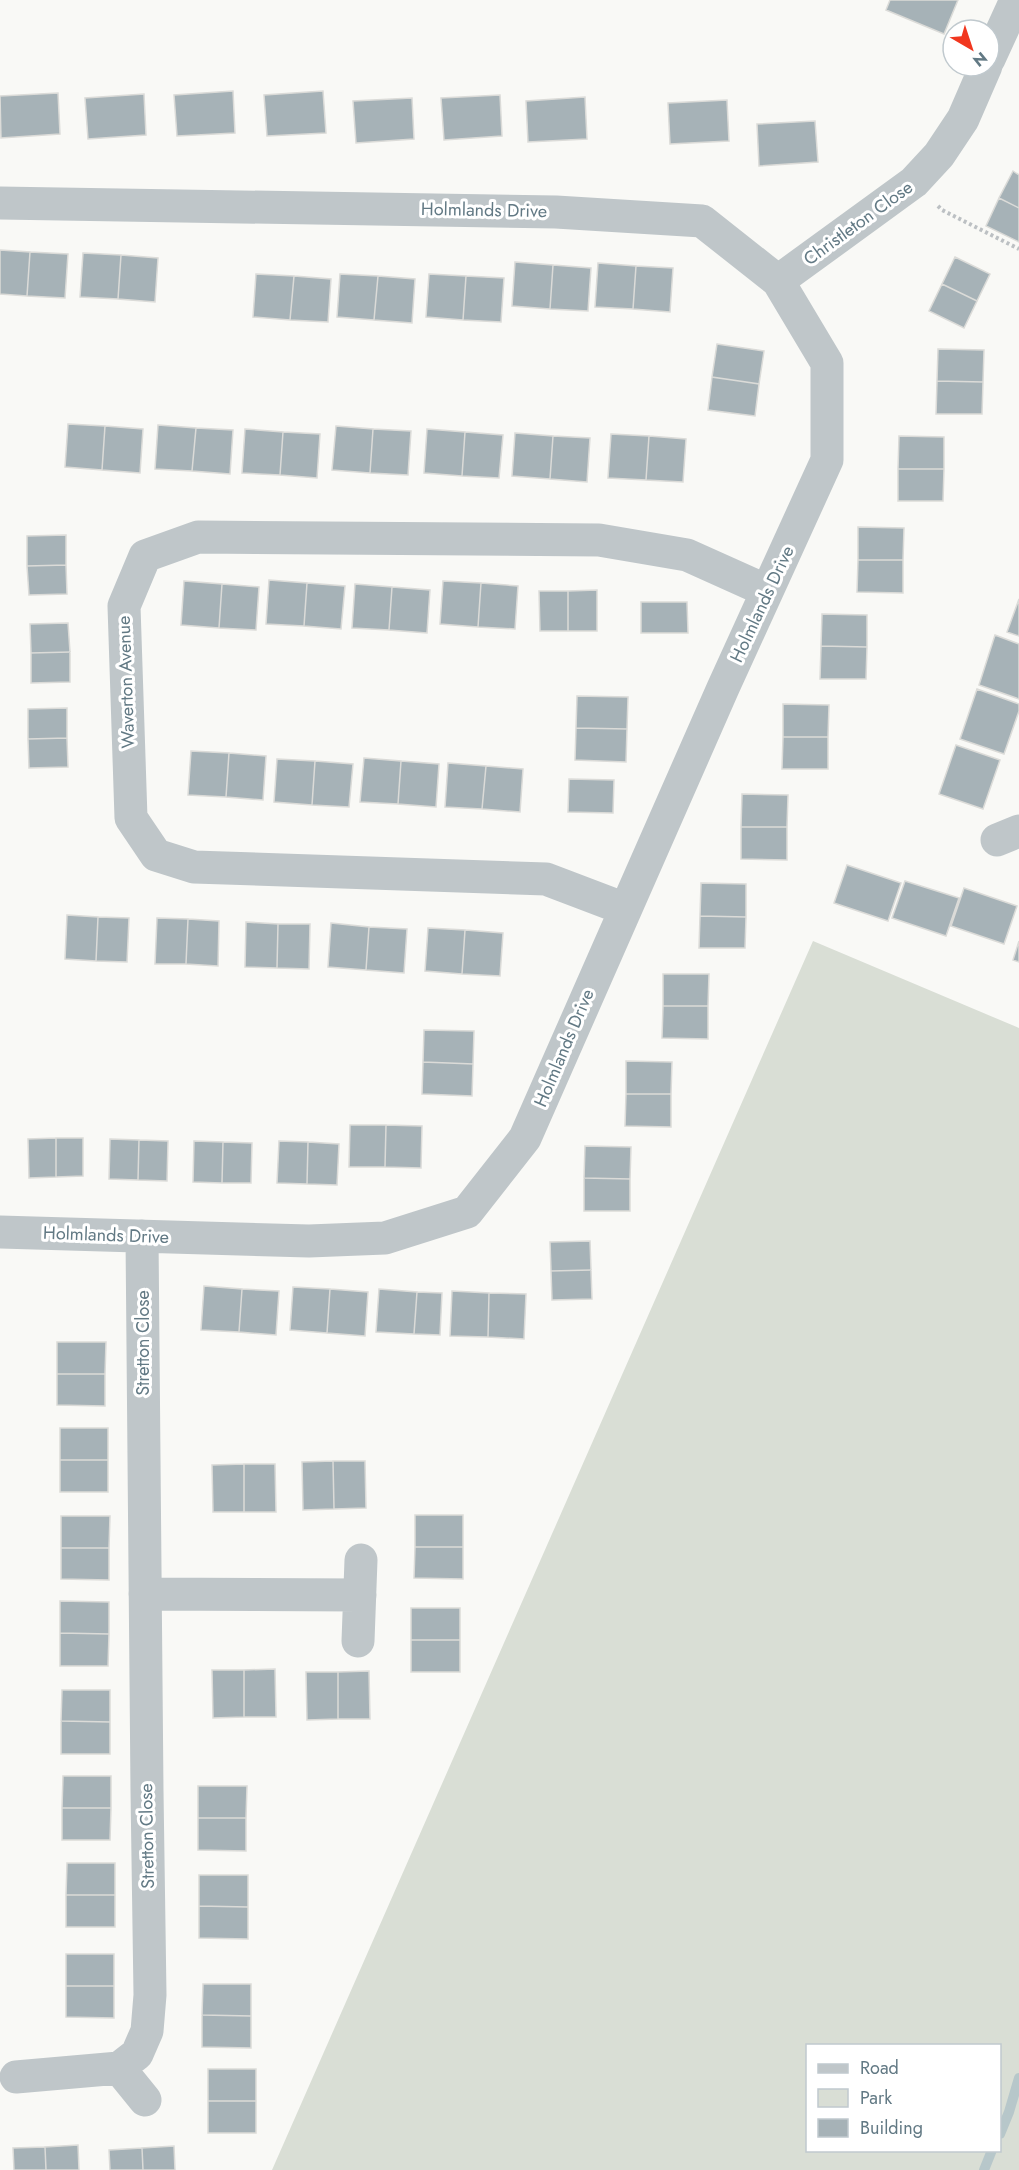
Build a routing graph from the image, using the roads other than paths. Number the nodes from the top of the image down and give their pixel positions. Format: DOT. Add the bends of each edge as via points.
graph roads {
  1 [pos="1016,0"];
  2 [pos="1001,33"];
  3 [pos="981,78"];
  4 [pos="0,203"];
  5 [pos="778,281"];
  6 [pos="767,591"];
  7 [pos="625,909"];
  8 [pos="0,1232"];
  9 [pos="142,1236"];
  10 [pos="361,1560"];
  11 [pos="145,1594"];
  12 [pos="360,1595"];
  13 [pos="358,1641"];
  14 [pos="119,2068"];
  15 [pos="16,2077"];
  16 [pos="145,2100"];
  1 -- 2 [label="street"];
  3 -- 5 [label="street, Christleton Close" via="963,119 915,182"];
  4 -- 5 [label="street, Holmlands Drive" via="556,212 702,221"];
  5 -- 6 [label="street, Holmlands Drive" via="827,363 827,460"];
  6 -- 7 [label="street, Holmlands Drive"];
  6 -- 7 [label="street, Waverton Avenue" via="687,555 599,540 198,537 145,556 124,606 130,807 131,818 156,855 194,867 546,879"];
  7 -- 9 [label="street, Holmlands Drive" via="525,1138 467,1212 385,1238 309,1241"];
  8 -- 9 [label="street, Holmlands Drive"];
  9 -- 11 [label="street, Stretton Close"];
  10 -- 12 [label="street"];
  11 -- 12 [label="street"];
  11 -- 14 [label="street, Stretton Close" via="150,1995 147,2031 137,2054"];
  12 -- 13 [label="street"];
  14 -- 15 [label="street"];
  14 -- 16 [label="street"];
}
